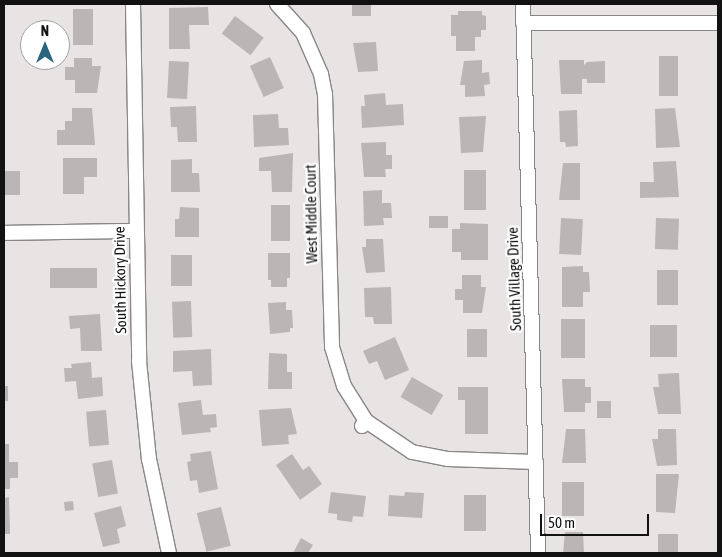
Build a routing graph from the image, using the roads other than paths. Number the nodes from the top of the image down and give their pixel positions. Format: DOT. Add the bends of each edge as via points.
graph roads {
  1 [pos="133,4"];
  2 [pos="523,4"];
  3 [pos="283,6"];
  4 [pos="523,23"];
  5 [pos="718,23"];
  6 [pos="134,231"];
  7 [pos="4,233"];
  8 [pos="536,462"];
  9 [pos="170,553"];
  10 [pos="538,553"];
  1 -- 6 [label="street, South Hickory Drive"];
  2 -- 4 [label="street, South Village Drive"];
  3 -- 8 [label="street, West Middle Court" via="304,33 321,74 325,94 332,347 344,386 364,424 412,452 448,459"];
  4 -- 5 [label="street"];
  4 -- 8 [label="street, South Village Drive"];
  6 -- 7 [label="street"];
  6 -- 9 [label="street, South Hickory Drive" via="144,426"];
  8 -- 10 [label="street, South Village Drive"];
}
